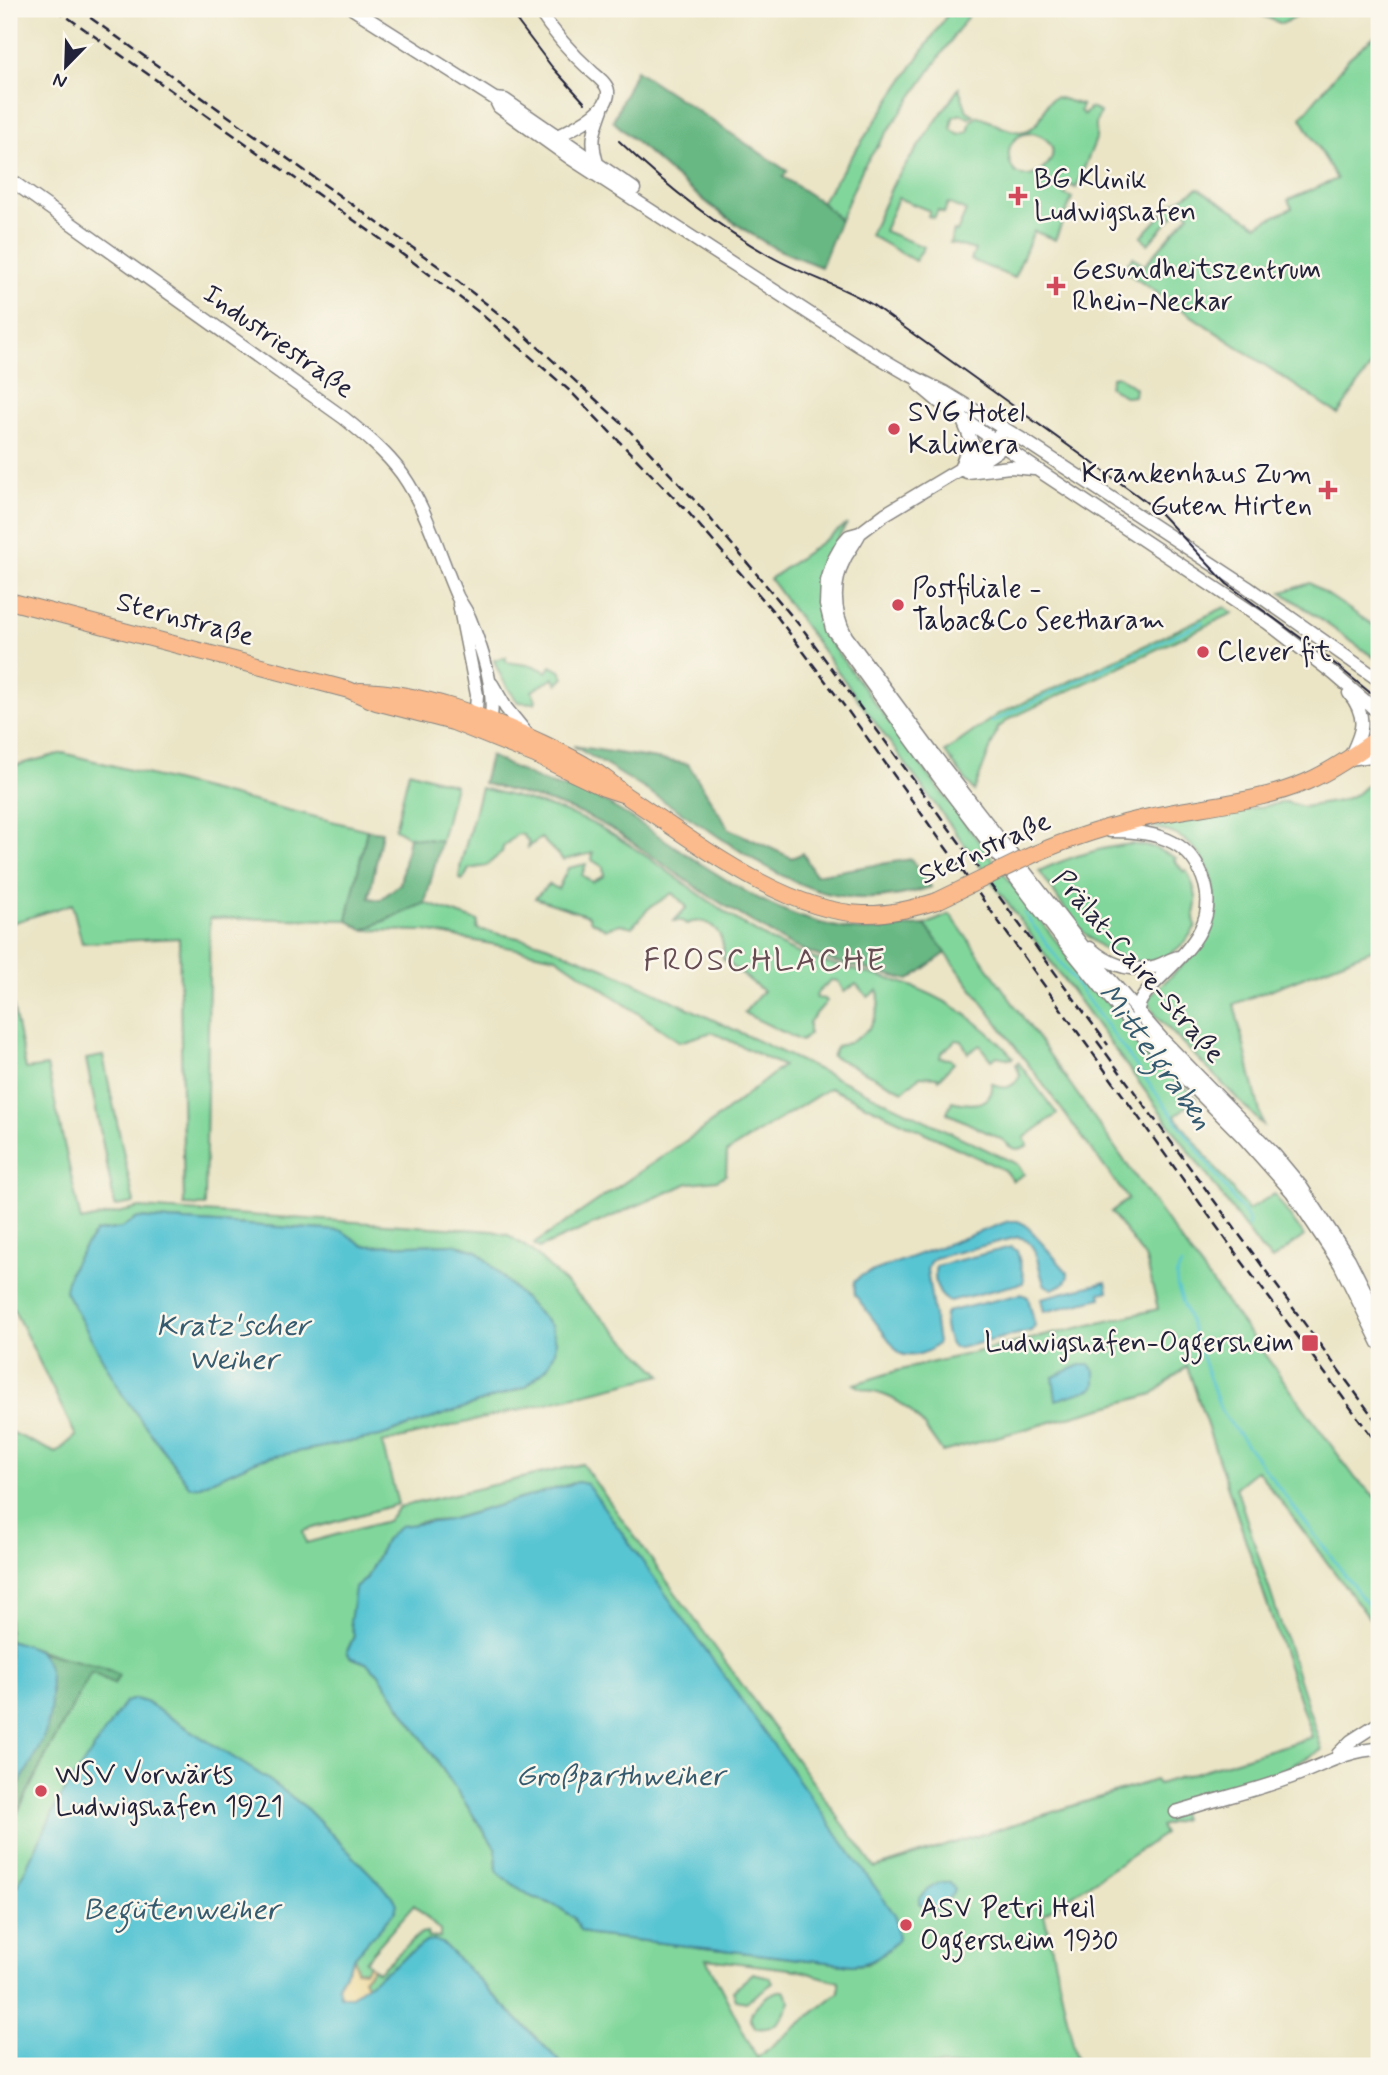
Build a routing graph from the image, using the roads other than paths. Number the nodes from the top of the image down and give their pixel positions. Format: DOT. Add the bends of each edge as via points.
graph roads {
  1 [pos="353,9"];
  2 [pos="538,9"];
  3 [pos="607,96"];
  4 [pos="552,139"];
  5 [pos="597,163"];
  6 [pos="9,179"];
  7 [pos="695,237"];
  8 [pos="941,396"];
  9 [pos="961,416"];
  10 [pos="1012,433"];
  11 [pos="1000,443"];
  12 [pos="964,467"];
  13 [pos="1038,470"];
  14 [pos="458,597"];
  15 [pos="9,601"];
  16 [pos="1334,674"];
  17 [pos="488,678"];
  18 [pos="1378,678"];
  19 [pos="1379,713"];
  20 [pos="482,725"];
  21 [pos="528,736"];
  22 [pos="1379,737"];
  23 [pos="1379,755"];
  24 [pos="1349,760"];
  25 [pos="625,795"];
  26 [pos="979,821"];
  27 [pos="1103,831"];
  28 [pos="1076,937"];
  29 [pos="1180,957"];
  30 [pos="1137,1011"];
  31 [pos="1147,1040"];
  32 [pos="1233,1120"];
  33 [pos="1377,1325"];
  34 [pos="1379,1343"];
  35 [pos="1379,1723"];
  36 [pos="1379,1749"];
  37 [pos="1336,1757"];
  38 [pos="1176,1812"];
  1 -- 4 [label="street" via="495,100 505,100"];
  2 -- 3 [label="street" via="571,52 604,83"];
  3 -- 4 [label="street" via="582,125"];
  3 -- 5 [label="street" via="592,135"];
  4 -- 5 [label="street"];
  4 -- 7 [label="street"];
  5 -- 7 [label="street"];
  6 -- 14 [label="street, Industriestraße" via="375,444 413,492"];
  7 -- 8 [label="street"];
  8 -- 9 [label="street"];
  8 -- 10 [label="street"];
  9 -- 11 [label="street"];
  9 -- 12 [label="street" via="971,440"];
  10 -- 11 [label="street, Prälat-Caire-Straße"];
  10 -- 18 [label="street"];
  11 -- 12 [label="street, Prälat-Caire-Straße"];
  11 -- 13 [label="street"];
  12 -- 13 [label="street"];
  12 -- 26 [label="street, Prälat-Caire-Straße" via="849,536 827,581 828,615 839,642"];
  13 -- 16 [label="street" via="1268,623"];
  14 -- 17 [label="street, Industriestraße" via="470,618"];
  14 -- 20 [label="street, Industriestraße"];
  15 -- 20 [label="main road, Sternstraße" via="349,690 376,702"];
  16 -- 19 [label="street"];
  16 -- 24 [label="street" via="1362,716 1362,729"];
  17 -- 20 [label="street, Industriestraße" via="492,706"];
  17 -- 21 [label="street"];
  20 -- 21 [label="main road, Sternstraße"];
  20 -- 25 [label="main road, Sternstraße" via="604,789"];
  21 -- 25 [label="main road, Sternstraße" via="609,779"];
  22 -- 24 [label="main road, Sternstraße"];
  23 -- 24 [label="street"];
  24 -- 27 [label="main road, Sternstraße" via="1277,792"];
  25 -- 27 [label="main road, Sternstraße, bridge" via="772,888 804,902 862,914 885,914 937,901 1052,846"];
  26 -- 28 [label="street, Prälat-Caire-Straße"];
  26 -- 31 [label="street, Prälat-Caire-Straße" via="1066,944"];
  27 -- 29 [label="street" via="1148,833 1170,840 1203,875 1207,890 1204,924"];
  28 -- 29 [label="street" via="1108,961 1127,968 1154,967"];
  28 -- 30 [label="street, Prälat-Caire-Straße"];
  29 -- 30 [label="street" via="1147,991"];
  30 -- 31 [label="street"];
  30 -- 32 [label="street, Prälat-Caire-Straße"];
  31 -- 32 [label="street, Prälat-Caire-Straße"];
  32 -- 33 [label="street, Prälat-Caire-Straße" via="1275,1154 1349,1259"];
  33 -- 34 [label="street, Prälat-Caire-Straße"];
  35 -- 37 [label="street"];
  36 -- 37 [label="street"];
  37 -- 38 [label="street" via="1287,1779"];
}
